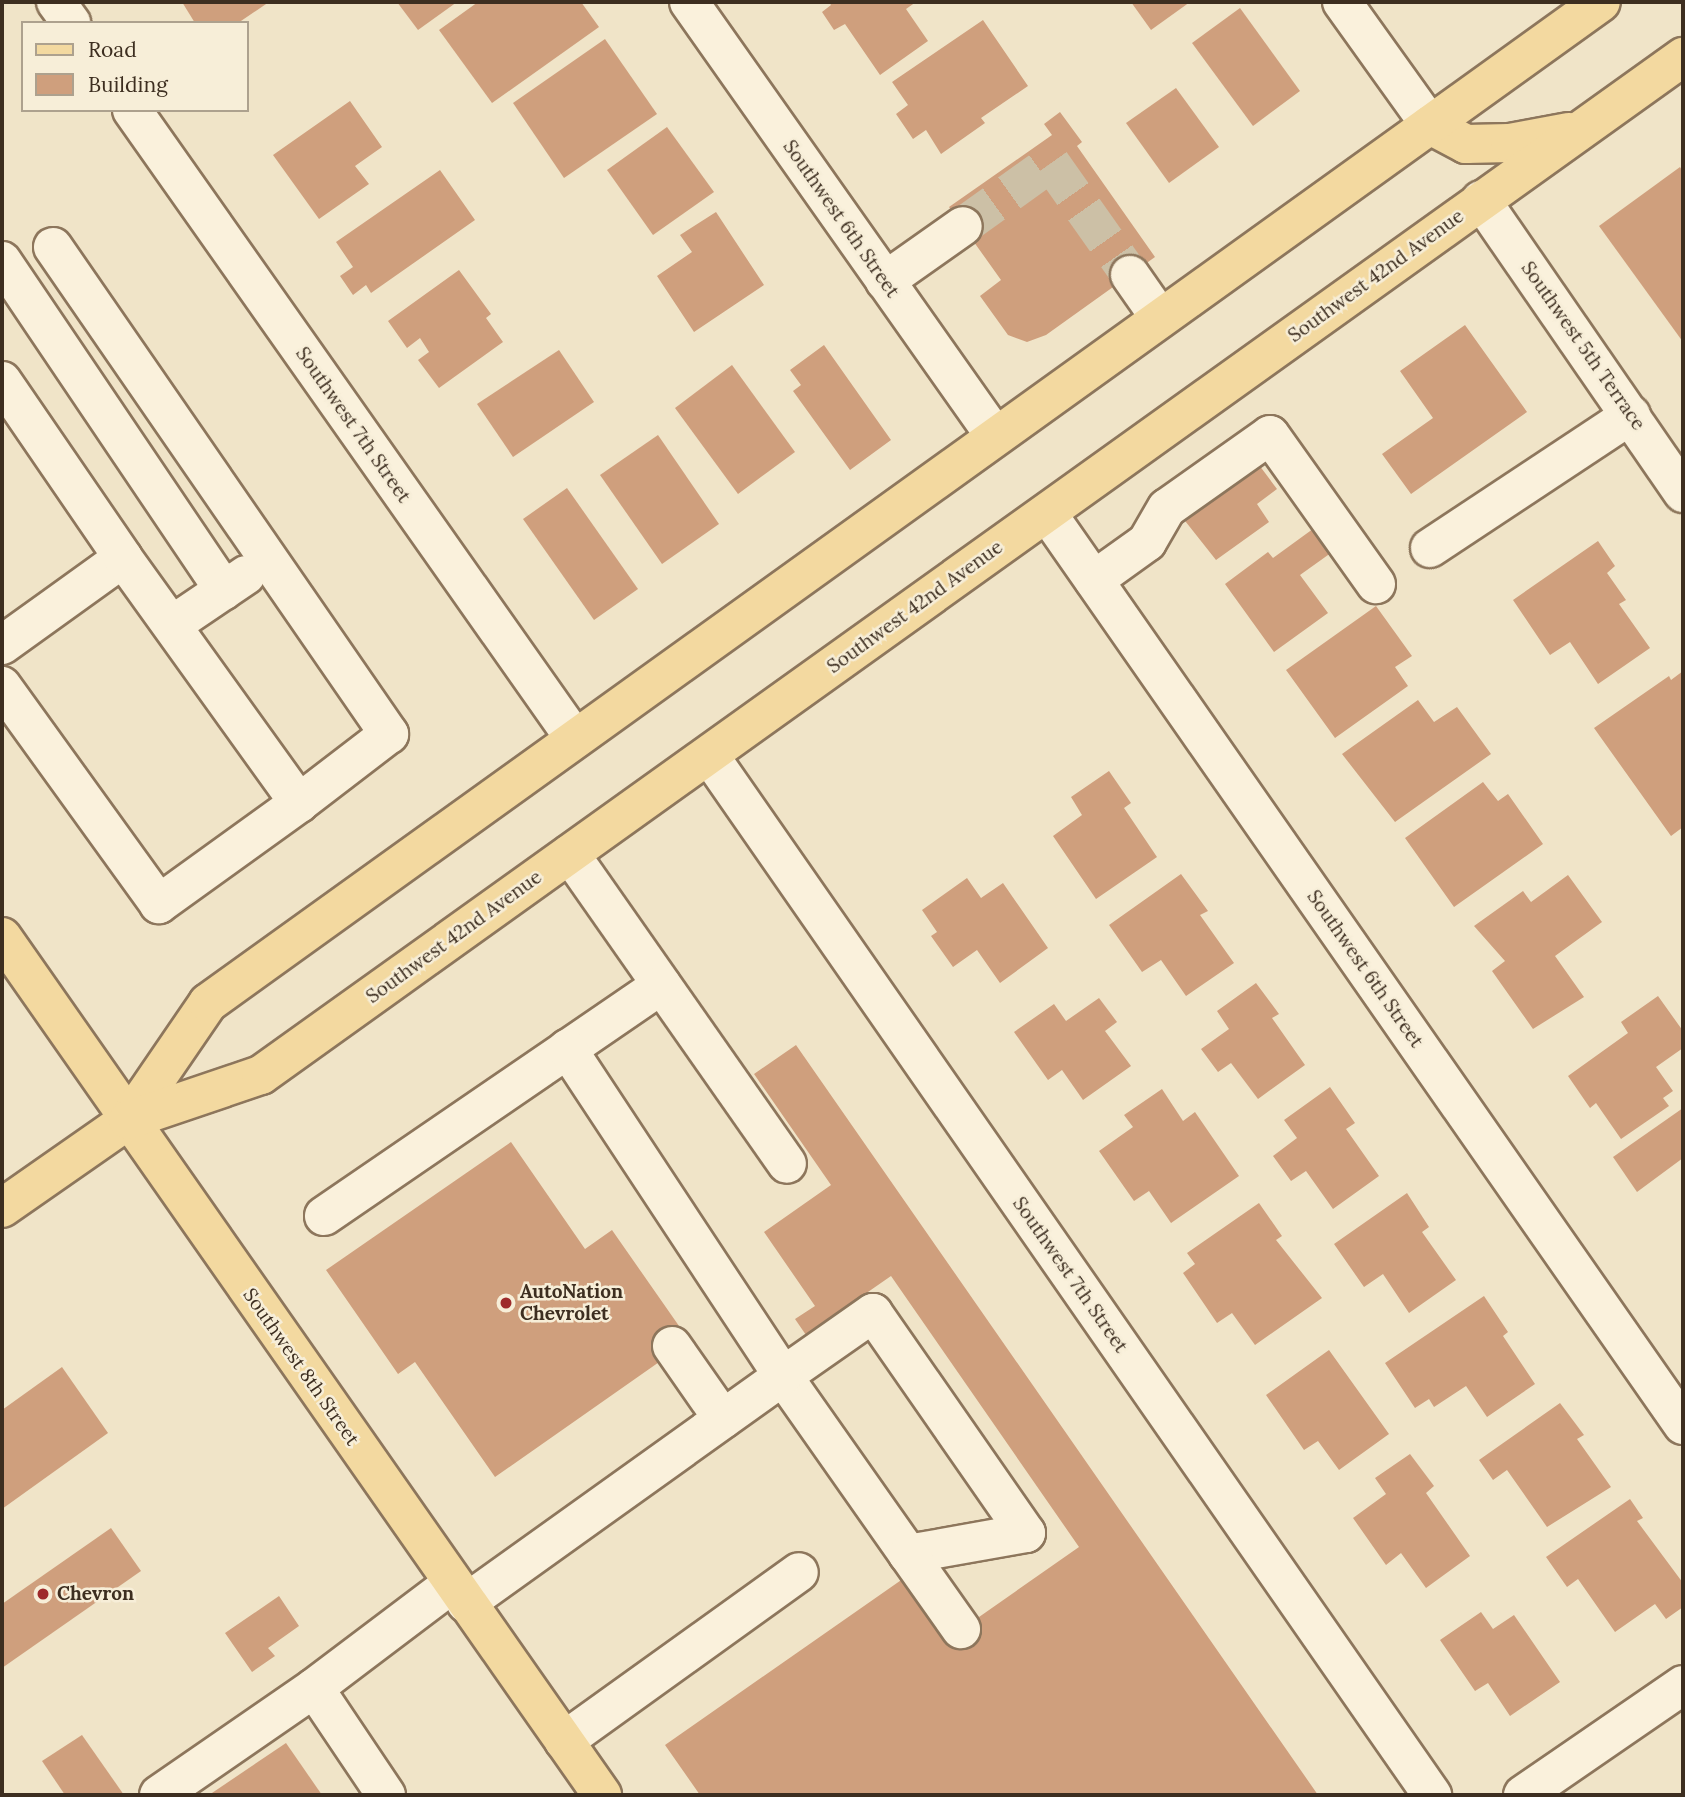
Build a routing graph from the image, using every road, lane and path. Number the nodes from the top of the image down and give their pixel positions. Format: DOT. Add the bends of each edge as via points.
graph roads {
  1 [pos="56,2"];
  2 [pos="689,2"];
  3 [pos="1342,2"];
  4 [pos="1601,2"];
  5 [pos="70,21"];
  6 [pos="1683,57"];
  7 [pos="133,112"];
  8 [pos="1430,125"];
  9 [pos="1582,129"];
  10 [pos="1481,200"];
  11 [pos="963,226"];
  12 [pos="53,247"];
  13 [pos="2,261"];
  14 [pos="1130,275"];
  15 [pos="885,281"];
  16 [pos="1160,318"];
  17 [pos="2,382"];
  18 [pos="1631,415"];
  19 [pos="995,436"];
  20 [pos="1683,493"];
  21 [pos="1047,513"];
  22 [pos="1430,548"];
  23 [pos="123,558"];
  24 [pos="269,559"];
  25 [pos="1094,580"];
  26 [pos="1376,584"];
  27 [pos="224,590"];
  28 [pos="172,625"];
  29 [pos="2,645"];
  30 [pos="2,686"];
  31 [pos="575,739"];
  32 [pos="709,755"];
  33 [pos="299,803"];
  34 [pos="570,854"];
  35 [pos="2,937"];
  36 [pos="661,985"];
  37 [pos="567,1049"];
  38 [pos="128,1120"];
  39 [pos="787,1164"];
  40 [pos="2,1208"];
  41 [pos="324,1216"];
  42 [pos="672,1346"];
  43 [pos="783,1376"];
  44 [pos="723,1419"];
  45 [pos="1683,1425"];
  46 [pos="908,1554"];
  47 [pos="799,1572"];
  48 [pos="459,1593"];
  49 [pos="961,1629"];
  50 [pos="1683,1685"];
  51 [pos="314,1688"];
  52 [pos="564,1741"];
  53 [pos="159,1795"];
  54 [pos="386,1795"];
  55 [pos="602,1795"];
  56 [pos="1432,1795"];
  57 [pos="1523,1795"];
  1 -- 5 [label="street"];
  2 -- 15 [label="street, Southwest 6th Street"];
  3 -- 8 [label="street"];
  4 -- 8 [label="main road, Southwest 42nd Avenue"];
  6 -- 9 [label="main road, Southwest 42nd Avenue"];
  7 -- 31 [label="street, Southwest 7th Street"];
  8 -- 9 [label="main road" via="1466,144 1510,143"];
  8 -- 16 [label="main road, Southwest 42nd Avenue"];
  9 -- 10 [label="main road, Southwest 42nd Avenue"];
  10 -- 18 [label="street, Southwest 5th Terrace"];
  10 -- 21 [label="main road, Southwest 42nd Avenue"];
  11 -- 15 [label="street"];
  12 -- 24 [label="street"];
  13 -- 27 [label="street"];
  14 -- 16 [label="street"];
  15 -- 19 [label="street, Southwest 6th Street"];
  16 -- 19 [label="main road, Southwest 42nd Avenue"];
  17 -- 23 [label="street"];
  18 -- 20 [label="street, Southwest 5th Terrace"];
  18 -- 22 [label="street"];
  19 -- 31 [label="main road, Southwest 42nd Avenue"];
  21 -- 25 [label="street, Southwest 6th Street"];
  21 -- 32 [label="main road, Southwest 42nd Avenue"];
  23 -- 28 [label="street"];
  23 -- 29 [label="street"];
  24 -- 27 [label="street"];
  24 -- 33 [label="street" via="389,734"];
  25 -- 26 [label="street" via="1147,542 1167,508 1270,435"];
  25 -- 45 [label="street, Southwest 6th Street"];
  27 -- 28 [label="street"];
  28 -- 33 [label="street"];
  30 -- 33 [label="street" via="159,904"];
  31 -- 38 [label="main road, Southwest 42nd Avenue" via="208,1003"];
  32 -- 34 [label="main road, Southwest 42nd Avenue"];
  32 -- 56 [label="street, Southwest 7th Street"];
  34 -- 36 [label="street"];
  34 -- 38 [label="main road, Southwest 42nd Avenue" via="261,1075"];
  35 -- 38 [label="main road, Southwest 8th Street"];
  36 -- 37 [label="street"];
  36 -- 39 [label="street"];
  37 -- 41 [label="street"];
  37 -- 43 [label="street"];
  38 -- 40 [label="main road, Southwest 42nd Avenue"];
  38 -- 48 [label="main road, Southwest 8th Street"];
  42 -- 44 [label="street"];
  43 -- 44 [label="street"];
  43 -- 46 [label="street"];
  43 -- 46 [label="street" via="873,1313 1026,1533"];
  44 -- 48 [label="street"];
  46 -- 49 [label="street"];
  47 -- 52 [label="street"];
  48 -- 51 [label="street"];
  48 -- 52 [label="main road, Southwest 8th Street"];
  50 -- 57 [label="street"];
  51 -- 53 [label="street"];
  51 -- 54 [label="street"];
  52 -- 55 [label="main road, Southwest 8th Street"];
}
